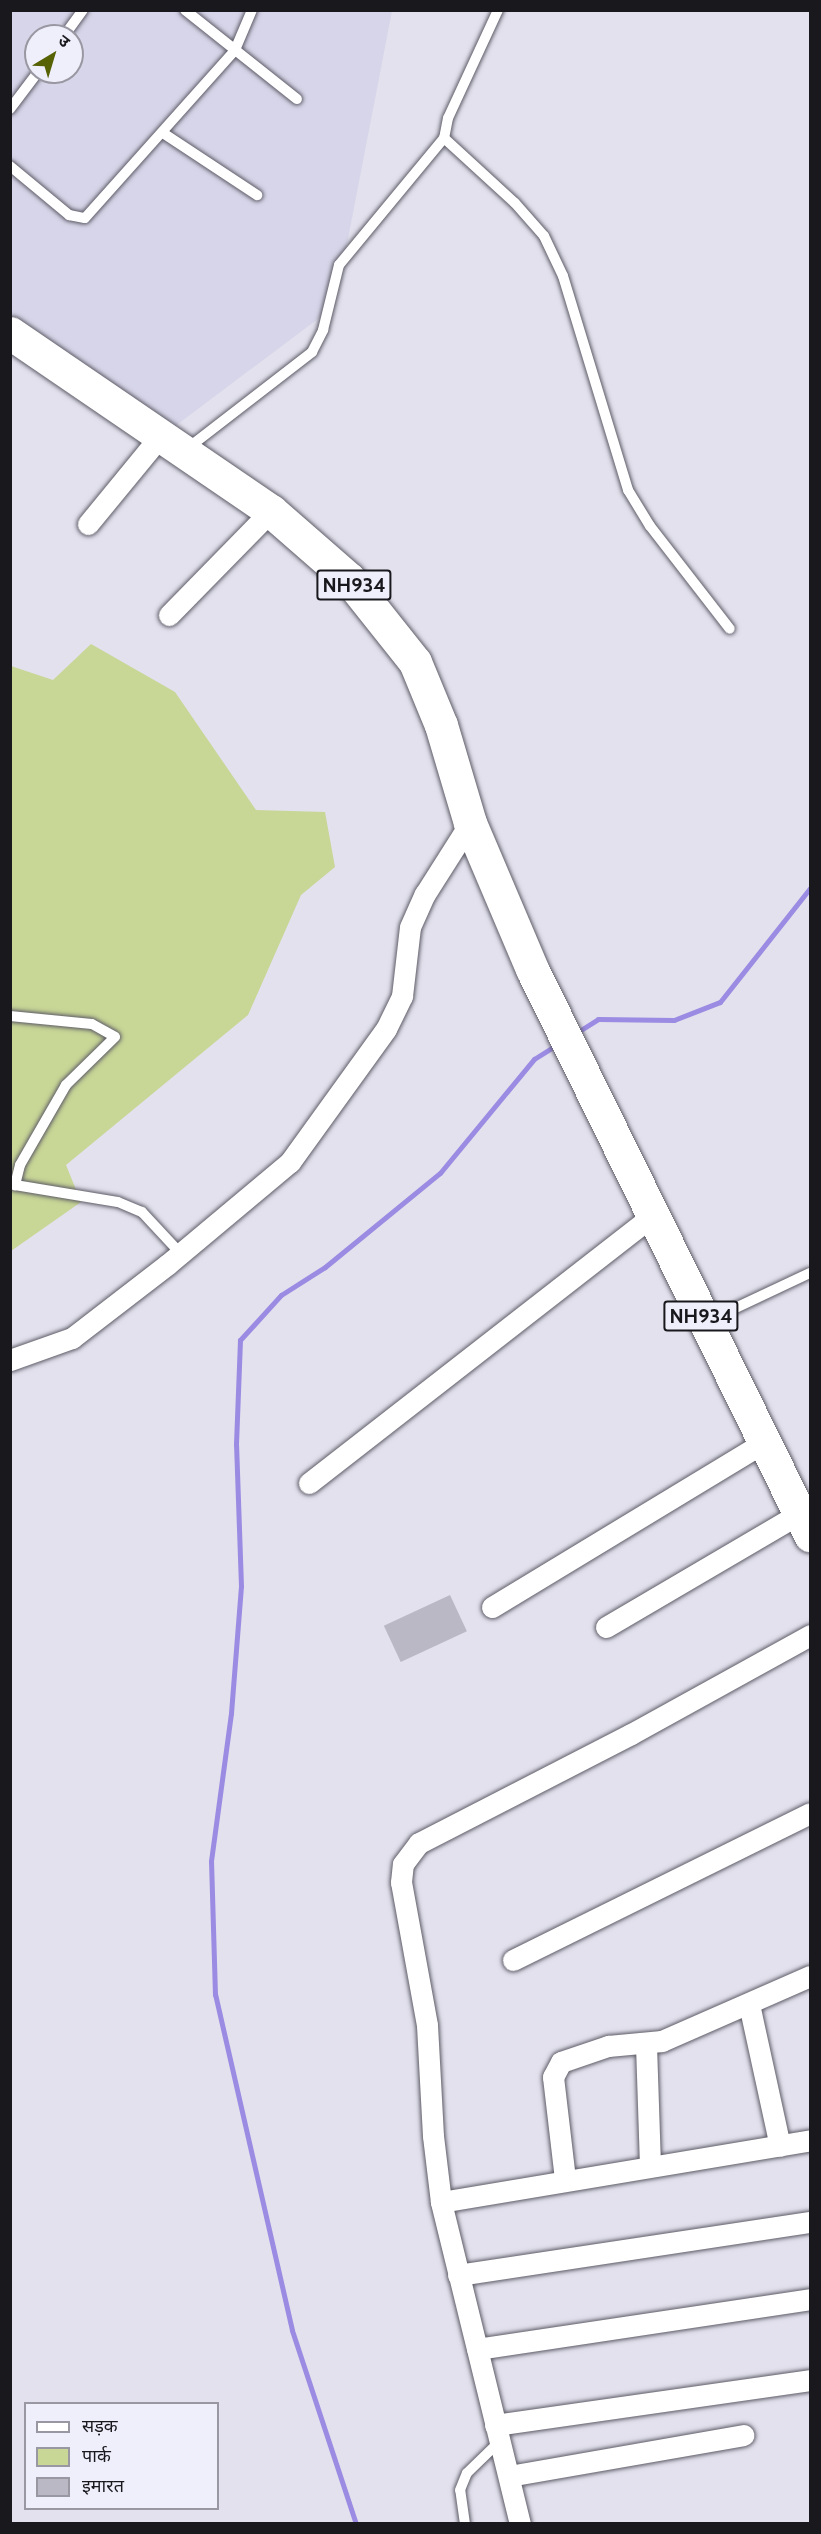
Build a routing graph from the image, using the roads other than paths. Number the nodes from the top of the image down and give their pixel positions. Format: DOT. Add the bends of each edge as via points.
graph roads {
  1 [pos="83,10"];
  2 [pos="185,10"];
  3 [pos="252,10"];
  4 [pos="498,10"];
  5 [pos="73,24"];
  6 [pos="236,50"];
  7 [pos="29,84"];
  8 [pos="297,99"];
  9 [pos="10,109"];
  10 [pos="163,133"];
  11 [pos="444,138"];
  12 [pos="10,166"];
  13 [pos="256,195"];
  14 [pos="10,333"];
  15 [pos="172,443"];
  16 [pos="271,510"];
  17 [pos="88,524"];
  18 [pos="169,615"];
  19 [pos="730,629"];
  20 [pos="470,823"];
  21 [pos="10,1016"];
  22 [pos="653,1215"];
  23 [pos="181,1254"];
  24 [pos="810,1273"];
  25 [pos="704,1323"];
  26 [pos="10,1359"];
  27 [pos="764,1442"];
  28 [pos="309,1483"];
  29 [pos="805,1524"];
  30 [pos="492,1607"];
  31 [pos="606,1627"];
  32 [pos="810,1635"];
  33 [pos="810,1813"];
  34 [pos="513,1960"];
  35 [pos="810,1976"];
  36 [pos="749,2004"];
  37 [pos="646,2045"];
  38 [pos="810,2140"];
  39 [pos="780,2146"];
  40 [pos="650,2166"];
  41 [pos="565,2180"];
  42 [pos="441,2202"];
  43 [pos="810,2222"];
  44 [pos="459,2275"];
  45 [pos="810,2299"];
  46 [pos="477,2349"];
  47 [pos="810,2380"];
  48 [pos="498,2433"];
  49 [pos="743,2435"];
  50 [pos="509,2476"];
  51 [pos="465,2523"];
  52 [pos="520,2523"];
  1 -- 5 [label="lane"];
  2 -- 6 [label="lane"];
  3 -- 6 [label="lane"];
  4 -- 11 [label="lane" via="448,118"];
  6 -- 8 [label="lane"];
  6 -- 10 [label="lane"];
  7 -- 9 [label="lane"];
  10 -- 12 [label="lane" via="85,218 69,214"];
  10 -- 13 [label="lane"];
  11 -- 15 [label="lane" via="339,265 323,330 312,352"];
  11 -- 19 [label="lane" via="515,203 544,236 563,276 628,490 650,526"];
  14 -- 15 [label="highway, NH934"];
  15 -- 16 [label="highway, NH934"];
  15 -- 17 [label="street"];
  16 -- 18 [label="street"];
  16 -- 20 [label="highway, NH934" via="350,579 416,662 441,725"];
  20 -- 22 [label="highway, NH934" via="532,969"];
  20 -- 23 [label="street" via="425,894 410,927 402,996 386,1029 290,1162"];
  21 -- 23 [label="lane" via="92,1024 115,1037 66,1085 20,1166 15,1185 118,1202 142,1212"];
  22 -- 25 [label="highway, NH934"];
  22 -- 28 [label="street"];
  23 -- 26 [label="street" via="72,1338"];
  24 -- 25 [label="lane"];
  25 -- 27 [label="highway, NH934"];
  27 -- 29 [label="highway, NH934"];
  27 -- 30 [label="street"];
  29 -- 31 [label="street"];
  32 -- 42 [label="street" via="631,1734 419,1843 409,1854 401,1882 426,2017 432,2136"];
  33 -- 34 [label="street"];
  35 -- 36 [label="street"];
  36 -- 37 [label="street"];
  36 -- 39 [label="street"];
  37 -- 40 [label="street"];
  37 -- 41 [label="street" via="608,2046 561,2061 555,2067"];
  38 -- 39 [label="street"];
  39 -- 40 [label="street"];
  40 -- 41 [label="street"];
  41 -- 42 [label="street"];
  42 -- 44 [label="street"];
  43 -- 44 [label="street"];
  44 -- 46 [label="street"];
  45 -- 46 [label="street"];
  46 -- 48 [label="street"];
  47 -- 48 [label="street"];
  48 -- 50 [label="street"];
  48 -- 51 [label="lane" via="464,2481 459,2505"];
  49 -- 50 [label="street"];
  50 -- 52 [label="street"];
}
